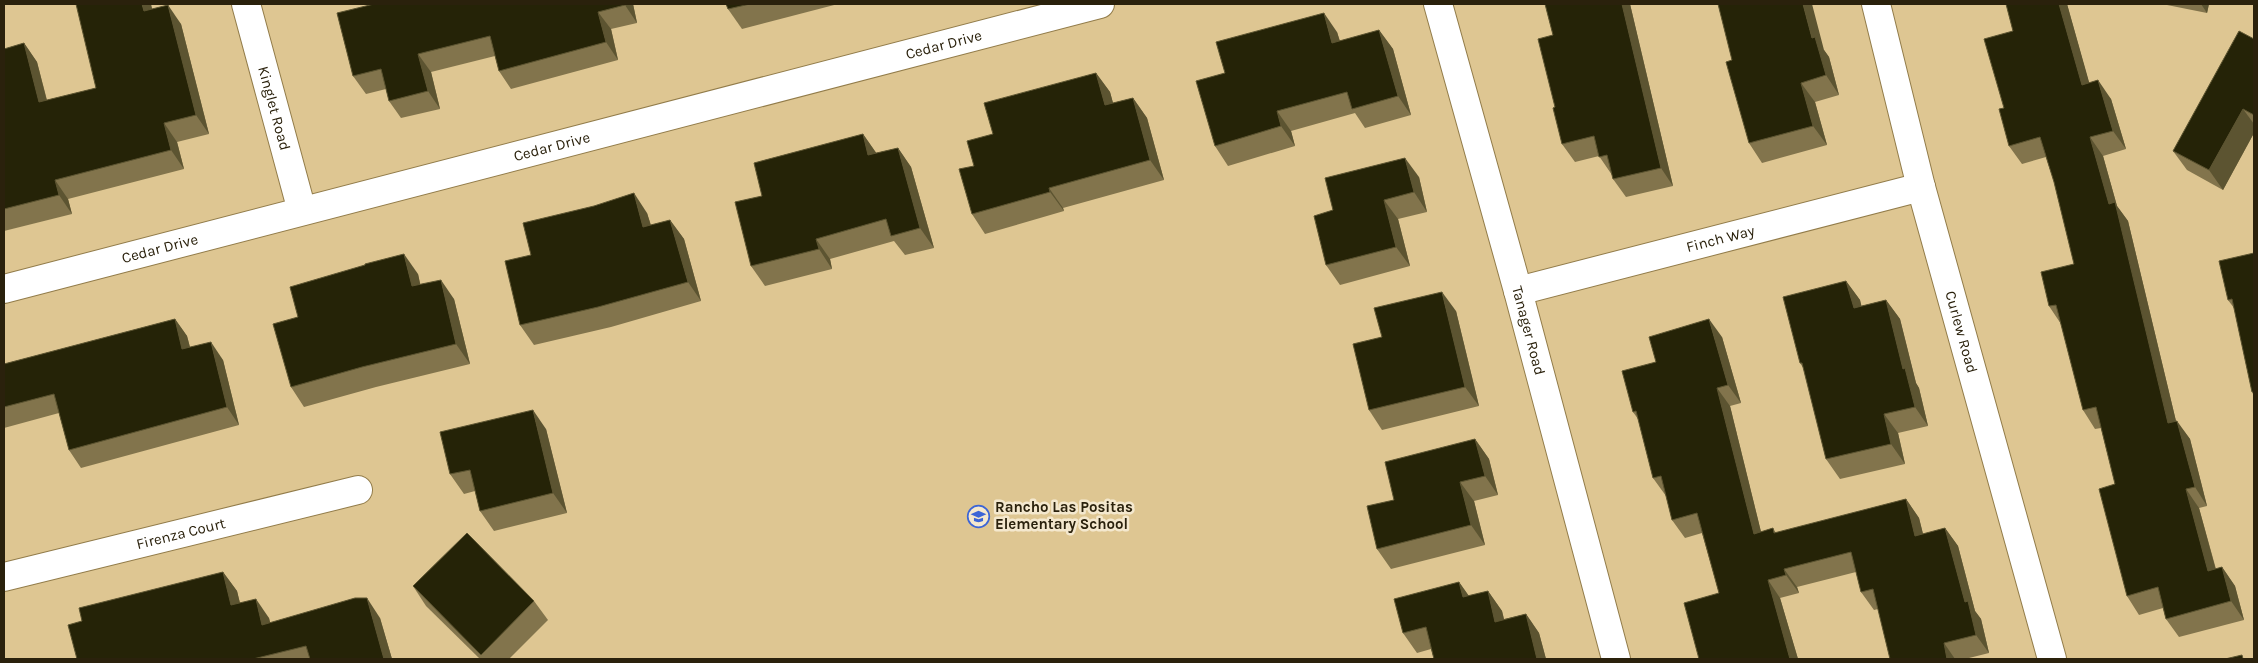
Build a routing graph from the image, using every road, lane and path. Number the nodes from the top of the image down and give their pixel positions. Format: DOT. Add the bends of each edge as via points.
graph roads {
  1 [pos="246,4"];
  2 [pos="1100,4"];
  3 [pos="1438,4"];
  4 [pos="1876,4"];
  5 [pos="1921,187"];
  6 [pos="302,211"];
  7 [pos="4,289"];
  8 [pos="1518,290"];
  9 [pos="358,490"];
  10 [pos="4,578"];
  11 [pos="1616,659"];
  12 [pos="2052,659"];
  1 -- 6 [label="street, Kinglet Road"];
  2 -- 6 [label="street, Cedar Drive"];
  3 -- 8 [label="street, Tanager Road"];
  4 -- 5 [label="street, Curlew Road"];
  5 -- 8 [label="street, Finch Way"];
  5 -- 12 [label="street, Curlew Road"];
  6 -- 7 [label="street, Cedar Drive"];
  8 -- 11 [label="street, Tanager Road"];
  9 -- 10 [label="street, Firenza Court"];
}
